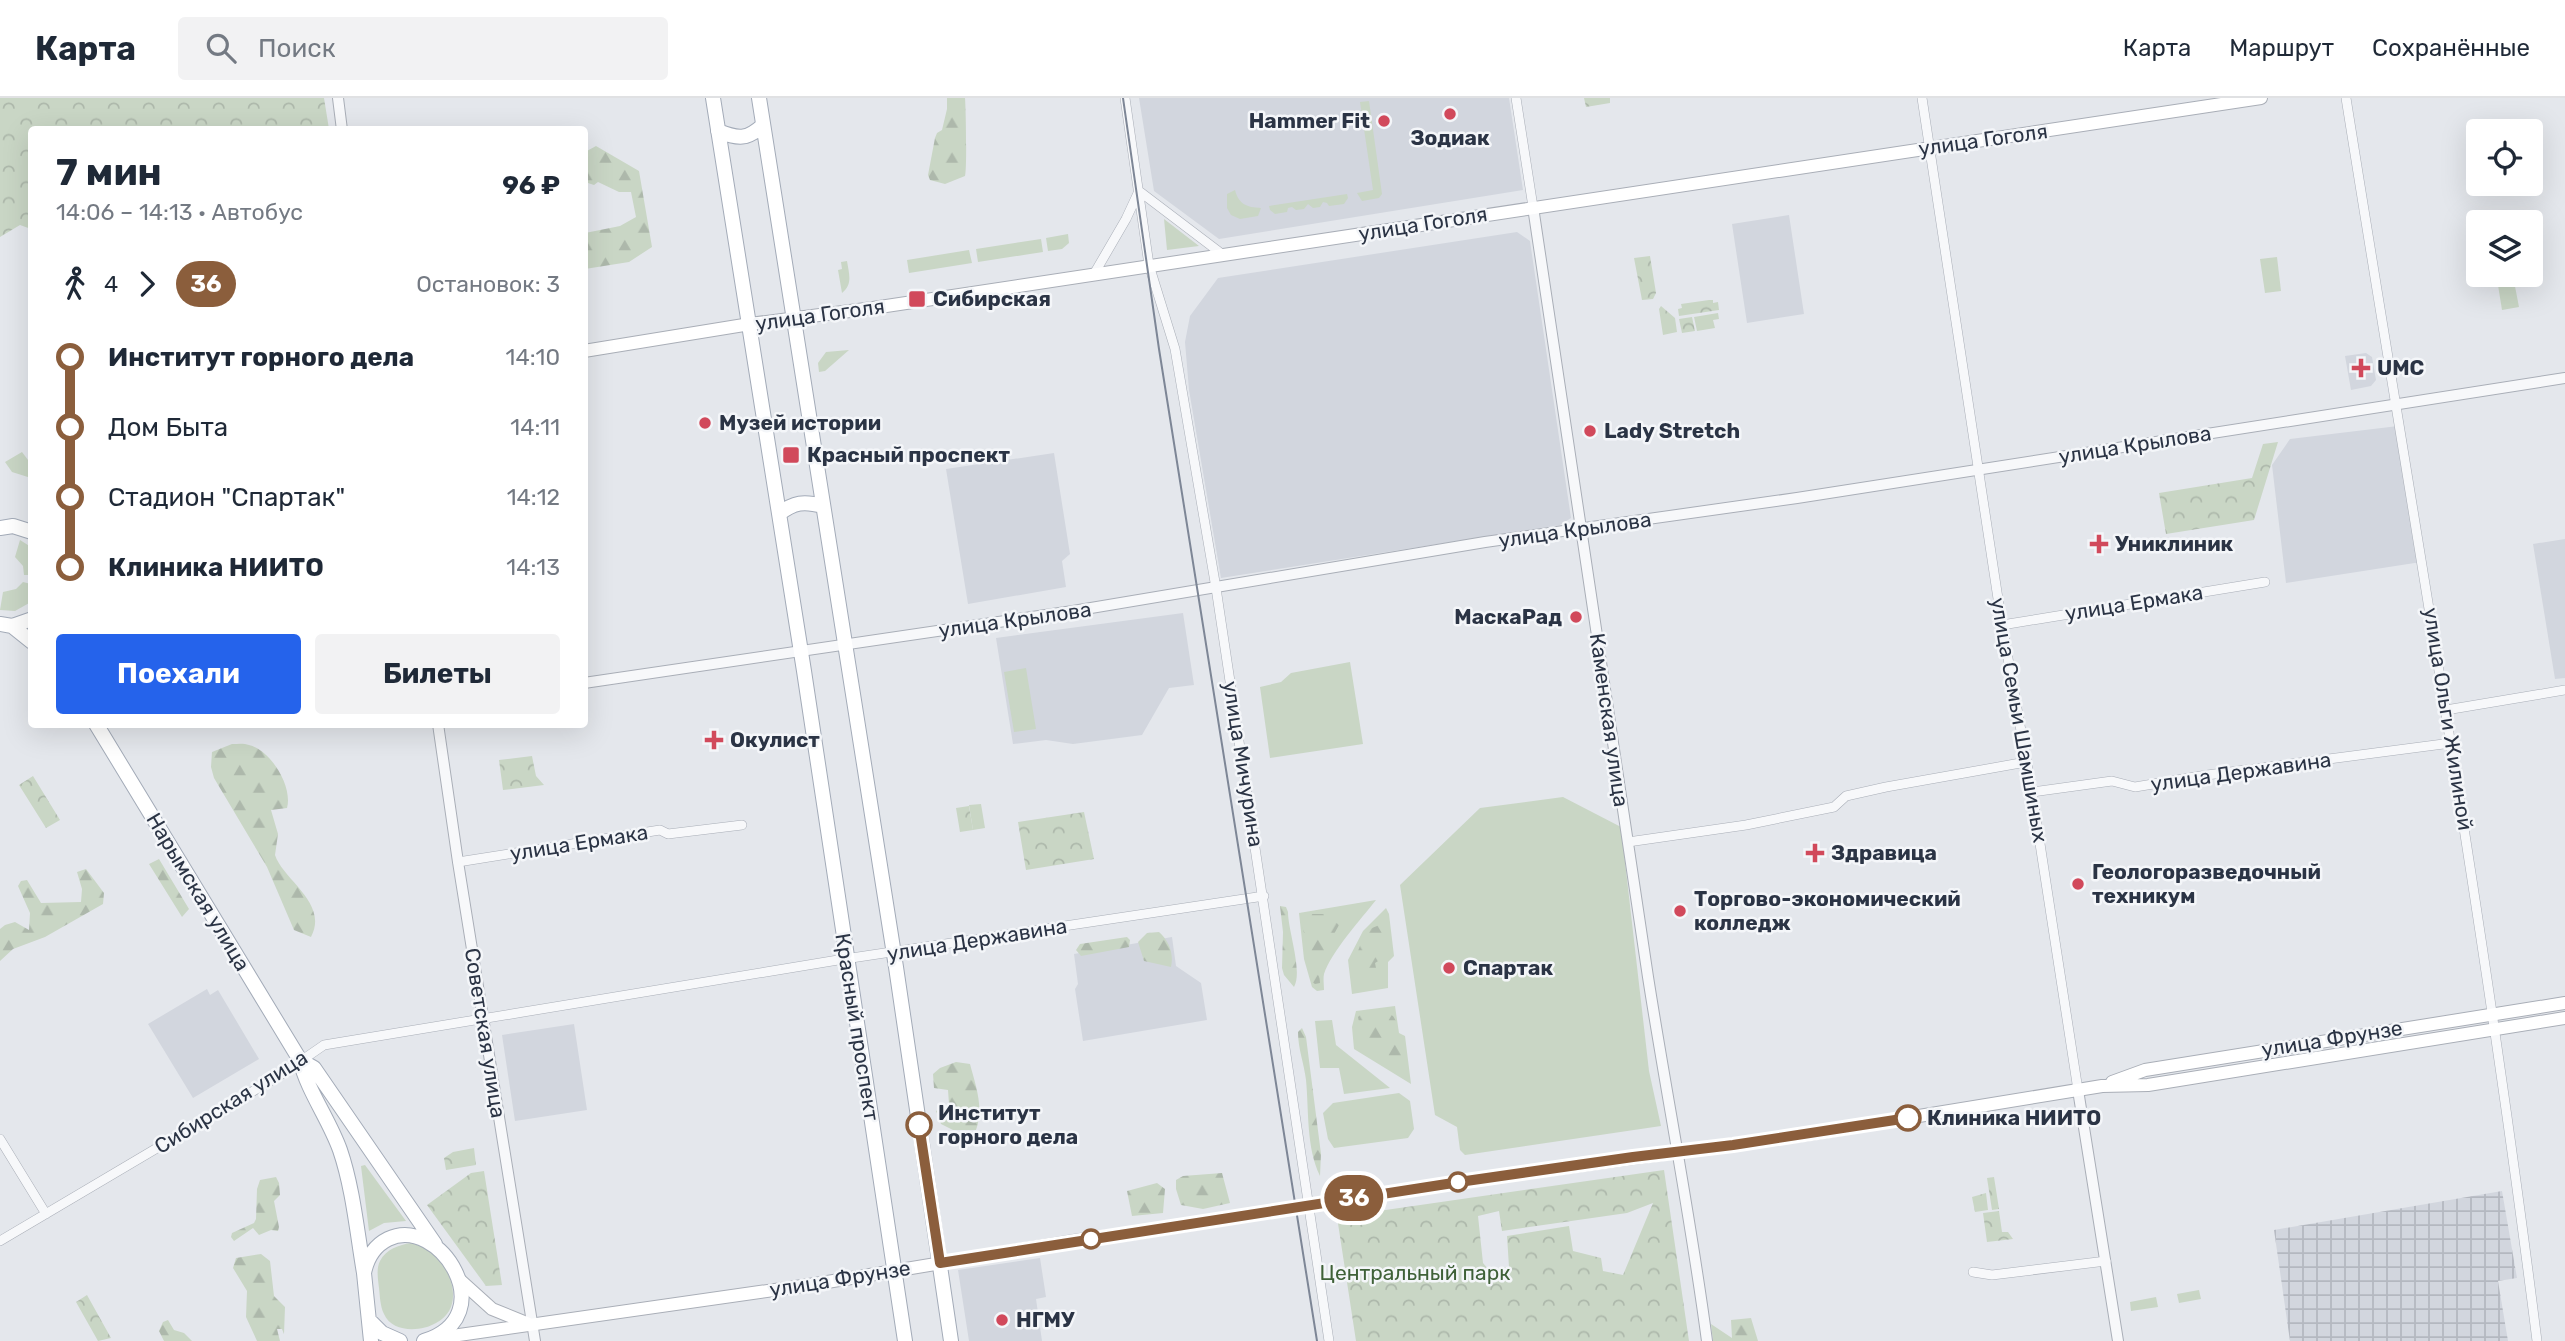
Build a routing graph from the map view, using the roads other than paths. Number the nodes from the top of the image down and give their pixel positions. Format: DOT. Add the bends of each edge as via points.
graph roads {
  1 [pos="338,98"];
  2 [pos="713,98"];
  3 [pos="759,98"];
  4 [pos="1125,98"];
  5 [pos="1516,98"];
  6 [pos="1922,98"];
  7 [pos="2261,98"];
  8 [pos="2346,98"];
  9 [pos="763,125"];
  10 [pos="342,126"];
  11 [pos="718,131"];
  12 [pos="1930,148"];
  13 [pos="1139,191"];
  14 [pos="1533,207"];
  15 [pos="1223,254"];
  16 [pos="1149,265"];
  17 [pos="1094,274"];
  18 [pos="793,318"];
  19 [pos="750,324"];
  20 [pos="588,350"];
  21 [pos="2565,379"];
  22 [pos="2395,404"];
  23 [pos="1980,470"];
  24 [pos="823,506"];
  25 [pos="779,514"];
  26 [pos="0,517"];
  27 [pos="20,529"];
  28 [pos="1580,530"];
  29 [pos="2265,582"];
  30 [pos="1216,589"];
  31 [pos="28,620"];
  32 [pos="6,625"];
  33 [pos="2002,625"];
  34 [pos="28,639"];
  35 [pos="845,645"];
  36 [pos="801,652"];
  37 [pos="588,682"];
  38 [pos="2565,690"];
  39 [pos="2446,710"];
  40 [pos="98,728"];
  41 [pos="439,728"];
  42 [pos="2451,743"];
  43 [pos="2026,762"];
  44 [pos="2032,792"];
  45 [pos="742,825"];
  46 [pos="1628,842"];
  47 [pos="457,862"];
  48 [pos="1264,896"];
  49 [pos="894,952"];
  50 [pos="847,959"];
  51 [pos="2565,1003"];
  52 [pos="2493,1013"];
  53 [pos="482,1017"];
  54 [pos="2565,1018"];
  55 [pos="2496,1029"];
  56 [pos="300,1060"];
  57 [pos="2102,1086"];
  58 [pos="2078,1090"];
  59 [pos="0,1139"];
  60 [pos="1679,1152"];
  61 [pos="1308,1206"];
  62 [pos="46,1214"];
  63 [pos="0,1241"];
  64 [pos="440,1251"];
  65 [pos="2106,1261"];
  66 [pos="940,1263"];
  67 [pos="894,1271"];
  68 [pos="1973,1272"];
  69 [pos="364,1273"];
  70 [pos="461,1281"];
  71 [pos="370,1321"];
  72 [pos="533,1326"];
  73 [pos="428,1340"];
  74 [pos="371,1341"];
  75 [pos="400,1341"];
  76 [pos="535,1341"];
  77 [pos="905,1341"];
  78 [pos="951,1341"];
  79 [pos="1329,1341"];
  80 [pos="1707,1341"];
  81 [pos="2118,1341"];
  82 [pos="2537,1341"];
  1 -- 10 [label="street"];
  2 -- 11 [label="main road, Красный проспект"];
  3 -- 9 [label="main road"];
  4 -- 13 [label="street, улица Мичурина"];
  5 -- 14 [label="street, Каменская улица"];
  6 -- 12 [label="street, улица Семьи Шамшиных"];
  7 -- 12 [label="main road, улица Гоголя"];
  8 -- 22 [label="street, улица Ольги Жилиной"];
  9 -- 11 [label="main road" via="751,136 735,138"];
  9 -- 18 [label="main road"];
  11 -- 19 [label="main road, Красный проспект"];
  12 -- 14 [label="main road, улица Гоголя"];
  12 -- 23 [label="street, улица Семьи Шамшиных"];
  13 -- 15 [label="street"];
  13 -- 16 [label="street, улица Мичурина"];
  13 -- 17 [label="street"];
  14 -- 15 [label="main road, улица Гоголя"];
  14 -- 28 [label="street, Каменская улица"];
  15 -- 16 [label="main road, улица Гоголя"];
  16 -- 17 [label="main road, улица Гоголя"];
  16 -- 30 [label="street, улица Мичурина" via="1175,349"];
  17 -- 18 [label="main road, улица Гоголя"];
  18 -- 19 [label="main road, улица Гоголя"];
  18 -- 24 [label="main road"];
  19 -- 20 [label="main road, улица Гоголя"];
  19 -- 25 [label="main road, Красный проспект"];
  21 -- 22 [label="street, улица Крылова"];
  22 -- 23 [label="street, улица Крылова"];
  22 -- 39 [label="street, улица Ольги Жилиной"];
  23 -- 28 [label="street, улица Крылова"];
  23 -- 33 [label="street, улица Семьи Шамшиных"];
  24 -- 25 [label="main road" via="791,504"];
  24 -- 35 [label="main road"];
  25 -- 36 [label="main road, Красный проспект"];
  26 -- 27 [label="main road"];
  28 -- 30 [label="street, улица Крылова"];
  28 -- 46 [label="street, Каменская улица"];
  29 -- 33 [label="street, улица Ермака"];
  30 -- 35 [label="street, улица Крылова"];
  30 -- 48 [label="street, улица Мичурина"];
  31 -- 32 [label="main road"];
  32 -- 34 [label="main road"];
  33 -- 43 [label="street, улица Семьи Шамшиных"];
  35 -- 36 [label="street, улица Крылова"];
  35 -- 49 [label="main road"];
  36 -- 37 [label="street, улица Крылова"];
  36 -- 50 [label="main road, Красный проспект"];
  38 -- 39 [label="street"];
  39 -- 42 [label="street, улица Ольги Жилиной"];
  40 -- 56 [label="main road, Нарымская улица"];
  41 -- 47 [label="street, Советская улица"];
  42 -- 44 [label="street, улица Державина" via="2135,787 2112,781"];
  42 -- 52 [label="street, улица Ольги Жилиной"];
  43 -- 44 [label="street, улица Семьи Шамшиных"];
  43 -- 46 [label="street" via="1846,796 1834,807 1746,825"];
  44 -- 58 [label="street, улица Семьи Шамшиных"];
  45 -- 47 [label="street, улица Ермака" via="668,834 660,830"];
  46 -- 60 [label="street, Каменская улица"];
  47 -- 53 [label="street, Советская улица"];
  48 -- 49 [label="street, улица Державина"];
  48 -- 61 [label="street, улица Мичурина"];
  49 -- 50 [label="street, улица Державина"];
  49 -- 66 [label="main road"];
  50 -- 53 [label="street, улица Державина"];
  50 -- 67 [label="main road, Красный проспект"];
  51 -- 52 [label="main road, улица Фрунзе"];
  52 -- 55 [label="street, улица Ольги Жилиной"];
  52 -- 57 [label="main road, улица Фрунзе" via="2145,1070"];
  53 -- 56 [label="street, Сибирская улица" via="324,1045"];
  53 -- 72 [label="street, Советская улица"];
  54 -- 55 [label="main road, улица Фрунзе"];
  55 -- 57 [label="main road, улица Фрунзе" via="2148,1085"];
  55 -- 82 [label="street, улица Ольги Жилиной"];
  56 -- 62 [label="street, Сибирская улица"];
  56 -- 64 [label="main road, Нарымская улица" via="314,1068"];
  56 -- 69 [label="main road, Нарымская улица" via="341,1152"];
  57 -- 58 [label="main road, улица Фрунзе"];
  58 -- 60 [label="main road, улица Фрунзе"];
  58 -- 65 [label="street, улица Семьи Шамшиных"];
  59 -- 62 [label="street"];
  60 -- 61 [label="main road, улица Фрунзе"];
  60 -- 80 [label="street, Каменская улица"];
  61 -- 66 [label="main road, улица Фрунзе"];
  61 -- 79 [label="street, улица Мичурина"];
  62 -- 63 [label="street, Сибирская улица"];
  64 -- 69 [label="main road" via="424,1238 394,1236 370,1254"];
  64 -- 70 [label="main road, Нарымская улица"];
  65 -- 68 [label="street" via="1992,1275"];
  65 -- 81 [label="street, улица Семьи Шамшиных"];
  66 -- 67 [label="main road, улица Фрунзе"];
  66 -- 78 [label="main road"];
  67 -- 72 [label="main road, улица Фрунзе"];
  67 -- 77 [label="main road, Красный проспект"];
  69 -- 71 [label="main road, Нарымская улица"];
  70 -- 72 [label="main road" via="492,1309"];
  70 -- 73 [label="main road" via="462,1301 456,1317"];
  71 -- 74 [label="main road, Нарымская улица"];
  71 -- 75 [label="main road"];
  72 -- 73 [label="main road, улица Фрунзе"];
  72 -- 76 [label="street, Советская улица"];
}
